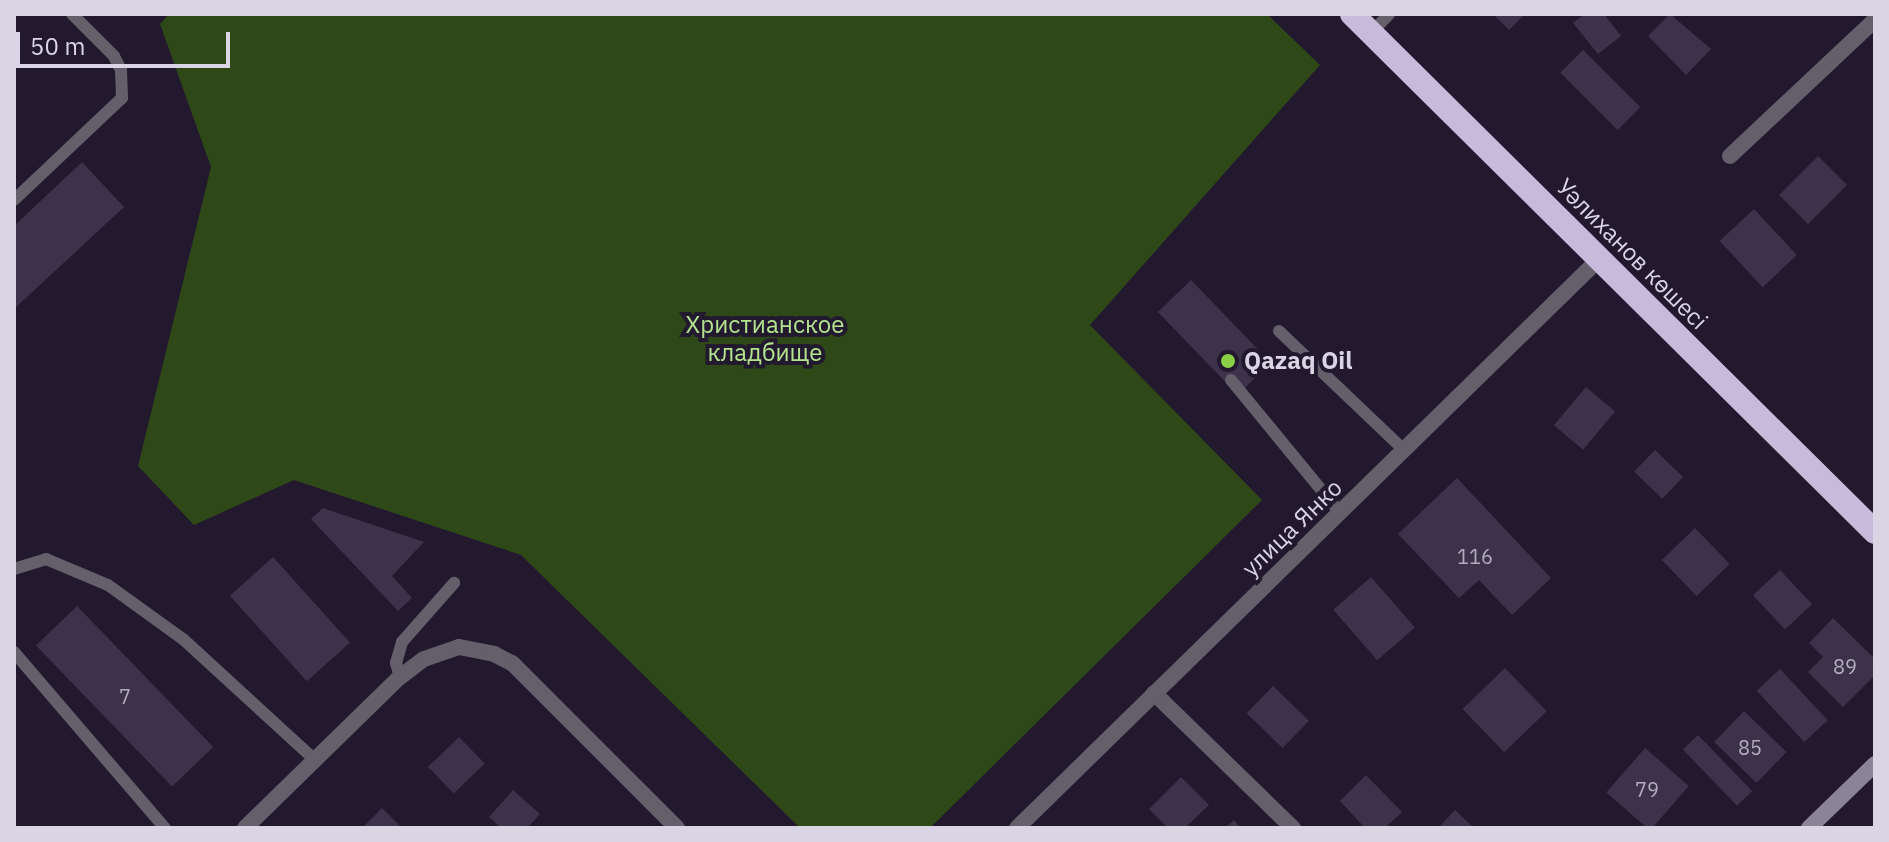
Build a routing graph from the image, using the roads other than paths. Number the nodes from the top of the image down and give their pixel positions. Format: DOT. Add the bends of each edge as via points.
graph roads {
  1 [pos="72,14"];
  2 [pos="1338,14"];
  3 [pos="1352,14"];
  4 [pos="1389,14"];
  5 [pos="1875,20"];
  6 [pos="1369,35"];
  7 [pos="1730,156"];
  8 [pos="14,200"];
  9 [pos="1598,260"];
  10 [pos="1279,331"];
  11 [pos="1231,380"];
  12 [pos="1405,451"];
  13 [pos="1341,514"];
  14 [pos="1875,532"];
  15 [pos="14,569"];
  16 [pos="454,583"];
  17 [pos="14,652"];
  18 [pos="400,677"];
  19 [pos="1154,693"];
  20 [pos="316,761"];
  21 [pos="1875,764"];
  22 [pos="165,828"];
  23 [pos="245,828"];
  24 [pos="677,828"];
  25 [pos="1017,828"];
  26 [pos="1293,828"];
  27 [pos="1809,828"];
  1 -- 8 [label="lane" via="114,56 124,86 116,109"];
  2 -- 6 [label="highway"];
  3 -- 6 [label="highway, Уәлиханов көшесі"];
  4 -- 6 [label="lane"];
  5 -- 7 [label="street"];
  6 -- 9 [label="highway, Уәлиханов көшесі"];
  9 -- 12 [label="street, улица Янко"];
  9 -- 14 [label="highway, Уәлиханов көшесі"];
  10 -- 12 [label="lane"];
  11 -- 13 [label="lane"];
  12 -- 13 [label="street, улица Янко"];
  13 -- 19 [label="street, улица Янко"];
  15 -- 20 [label="lane" via="46,559 108,585 183,639"];
  16 -- 18 [label="lane" via="402,642 396,663"];
  17 -- 22 [label="lane"];
  18 -- 20 [label="street"];
  18 -- 24 [label="street" via="439,652 478,649 512,663"];
  19 -- 25 [label="street, улица Янко"];
  19 -- 26 [label="street"];
  20 -- 23 [label="street"];
  21 -- 27 [label="street"];
}
